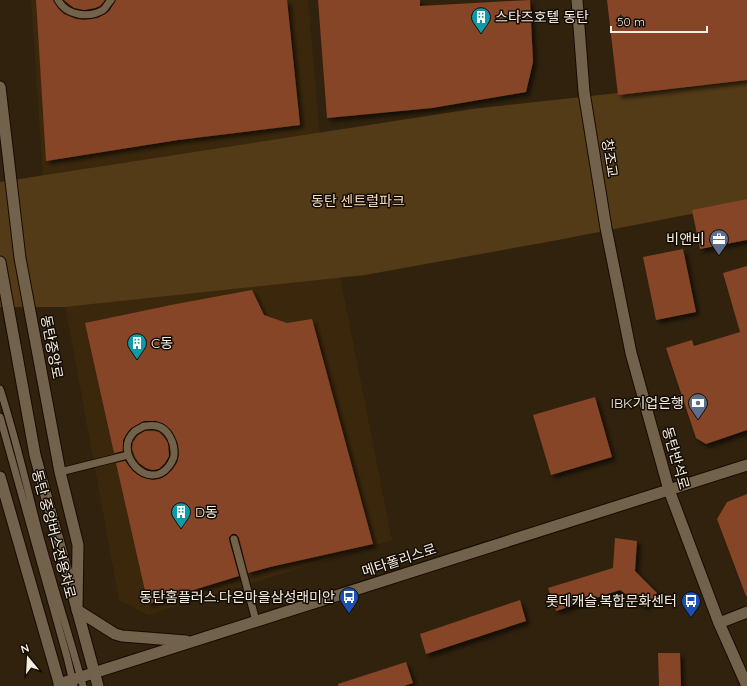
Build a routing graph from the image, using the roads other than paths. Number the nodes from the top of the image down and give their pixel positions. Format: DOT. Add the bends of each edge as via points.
graph roads {
  1 [pos="58,0"];
  2 [pos="111,0"];
  3 [pos="577,0"];
  4 [pos="0,87"];
  5 [pos="606,228"];
  6 [pos="0,262"];
  7 [pos="0,389"];
  8 [pos="0,417"];
  9 [pos="128,455"];
  10 [pos="747,466"];
  11 [pos="60,472"];
  12 [pos="0,477"];
  13 [pos="669,490"];
  14 [pos="234,539"];
  15 [pos="77,610"];
  16 [pos="747,612"];
  17 [pos="256,621"];
  18 [pos="719,623"];
  19 [pos="193,642"];
  20 [pos="94,673"];
  21 [pos="77,682"];
  22 [pos="57,685"];
  23 [pos="98,686"];
  24 [pos="747,686"];
  1 -- 2 [label="lane" via="71,12 86,15 103,10"];
  3 -- 5 [label="street, 창조교" via="584,92"];
  4 -- 11 [label="street, 동탄중앙로" via="20,258"];
  5 -- 13 [label="street, 동탄반석로" via="631,353"];
  6 -- 15 [label="street, 동탄중앙로" via="35,455"];
  7 -- 21 [label="lane, 동탄 중앙버스전용차로"];
  8 -- 21 [label="lane, 동탄 중앙버스전용차로" via="67,657"];
  9 -- 9 [label="lane" via="135,468 146,474 158,474 168,468 174,458 177,444 168,432 157,426 144,426 133,432 128,444"];
  9 -- 11 [label="lane"];
  10 -- 13 [label="street, 메타폴리스로"];
  11 -- 15 [label="street, 동탄중앙로" via="78,545"];
  12 -- 22 [label="street"];
  13 -- 17 [label="street, 메타폴리스로"];
  13 -- 18 [label="street, 동탄반석로"];
  14 -- 17 [label="lane"];
  15 -- 19 [label="street" via="122,636"];
  15 -- 20 [label="street, 동탄중앙로"];
  16 -- 18 [label="street"];
  17 -- 19 [label="street, 메타폴리스로"];
  18 -- 24 [label="street, 동탄반석로"];
  19 -- 20 [label="street, 메타폴리스로"];
  20 -- 21 [label="street, 메타폴리스로"];
  20 -- 23 [label="street, 동탄중앙로"];
  21 -- 22 [label="street, 메타폴리스로"];
}
